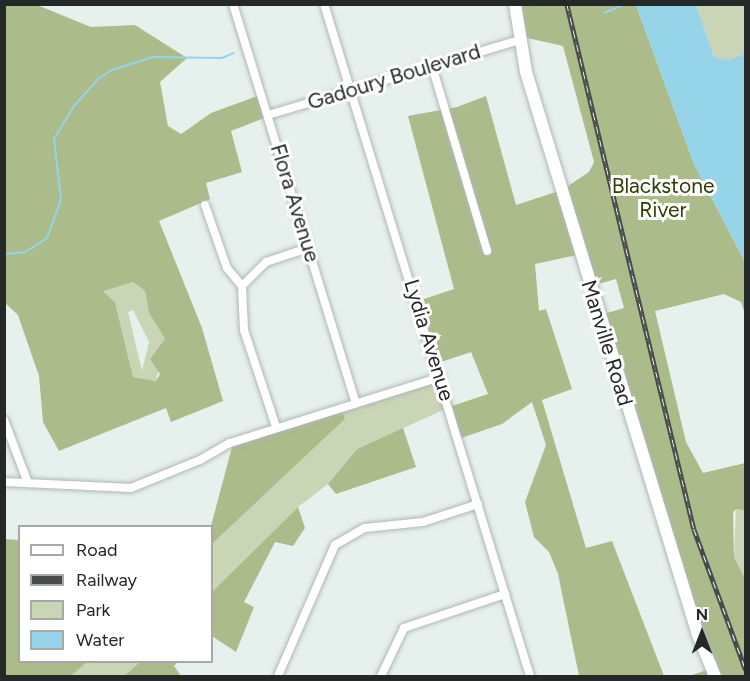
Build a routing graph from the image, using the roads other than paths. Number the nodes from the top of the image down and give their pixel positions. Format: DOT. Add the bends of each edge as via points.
graph roads {
  1 [pos="233,4"];
  2 [pos="324,4"];
  3 [pos="515,4"];
  4 [pos="519,40"];
  5 [pos="432,66"];
  6 [pos="352,91"];
  7 [pos="268,115"];
  8 [pos="205,205"];
  9 [pos="308,248"];
  10 [pos="487,251"];
  11 [pos="242,286"];
  12 [pos="441,377"];
  13 [pos="356,402"];
  14 [pos="4,420"];
  15 [pos="276,427"];
  16 [pos="4,482"];
  17 [pos="28,483"];
  18 [pos="478,504"];
  19 [pos="505,594"];
  20 [pos="278,676"];
  21 [pos="381,676"];
  22 [pos="530,676"];
  23 [pos="715,676"];
  1 -- 7 [label="street, Flora Avenue"];
  2 -- 6 [label="street, Lydia Avenue"];
  3 -- 4 [label="main road, Manville Road"];
  4 -- 5 [label="street, Gadoury Boulevard"];
  4 -- 23 [label="main road, Manville Road" via="631,422 698,635"];
  5 -- 6 [label="street, Gadoury Boulevard"];
  5 -- 10 [label="street"];
  6 -- 7 [label="street, Gadoury Boulevard"];
  6 -- 12 [label="street, Lydia Avenue"];
  7 -- 9 [label="street, Flora Avenue"];
  8 -- 11 [label="street" via="226,268"];
  9 -- 11 [label="street" via="266,262"];
  9 -- 13 [label="street, Flora Avenue"];
  11 -- 15 [label="street" via="244,330"];
  12 -- 13 [label="street"];
  12 -- 18 [label="street, Lydia Avenue"];
  13 -- 15 [label="street"];
  14 -- 17 [label="street"];
  15 -- 17 [label="street" via="230,443 200,460 131,488"];
  16 -- 17 [label="street"];
  18 -- 19 [label="street, Lydia Avenue"];
  18 -- 20 [label="street" via="423,522 365,528 334,545"];
  19 -- 21 [label="street" via="404,628"];
  19 -- 22 [label="street, Lydia Avenue"];
}
